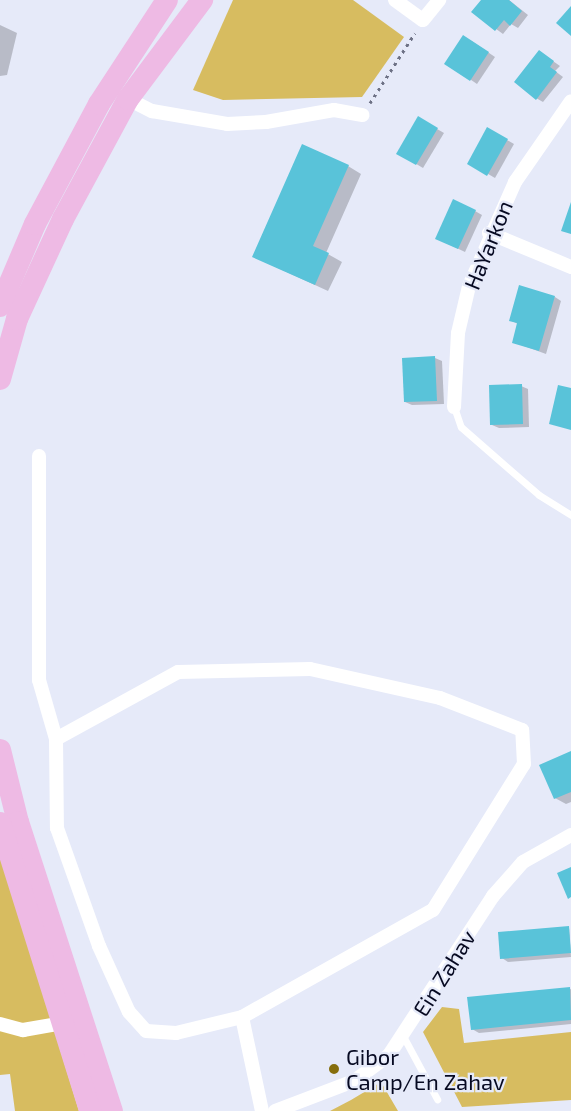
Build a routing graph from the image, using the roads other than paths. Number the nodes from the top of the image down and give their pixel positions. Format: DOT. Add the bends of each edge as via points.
graph roads {
  1 [pos="167,0"];
  2 [pos="202,0"];
  3 [pos="395,0"];
  4 [pos="439,0"];
  5 [pos="128,99"];
  6 [pos="571,100"];
  7 [pos="363,114"];
  8 [pos="489,233"];
  9 [pos="571,267"];
  10 [pos="0,306"];
  11 [pos="0,379"];
  12 [pos="454,407"];
  13 [pos="39,456"];
  14 [pos="571,515"];
  15 [pos="56,739"];
  16 [pos="0,750"];
  17 [pos="0,823"];
  18 [pos="571,835"];
  19 [pos="242,1017"];
  20 [pos="62,1023"];
  21 [pos="0,1024"];
  22 [pos="403,1036"];
  23 [pos="437,1099"];
  24 [pos="90,1111"];
  25 [pos="112,1111"];
  26 [pos="262,1111"];
  27 [pos="275,1111"];
  1 -- 10 [label="highway" via="94,114 35,224"];
  2 -- 5 [label="highway"];
  3 -- 4 [label="street" via="423,20"];
  5 -- 7 [label="street" via="179,117 227,123 266,122 334,110"];
  5 -- 11 [label="highway" via="36,271"];
  6 -- 8 [label="street, HaYarkon" via="515,182"];
  8 -- 9 [label="street"];
  8 -- 12 [label="street, HaYarkon" via="469,286 458,333"];
  12 -- 14 [label="lane" via="461,427 539,495"];
  13 -- 15 [label="street" via="39,680"];
  15 -- 19 [label="street" via="57,828 99,946 129,1012 146,1031 176,1033"];
  15 -- 19 [label="street" via="178,672 310,669 440,698 522,730 524,764 433,910"];
  16 -- 25 [label="highway" via="18,822"];
  17 -- 20 [label="highway"];
  18 -- 22 [label="street, Ein Zahav" via="523,862 493,896"];
  19 -- 26 [label="street"];
  20 -- 21 [label="street" via="23,1030"];
  20 -- 24 [label="highway"];
  22 -- 23 [label="lane"];
  22 -- 27 [label="street, Ein Zahav" via="389,1055 354,1081"];
}
